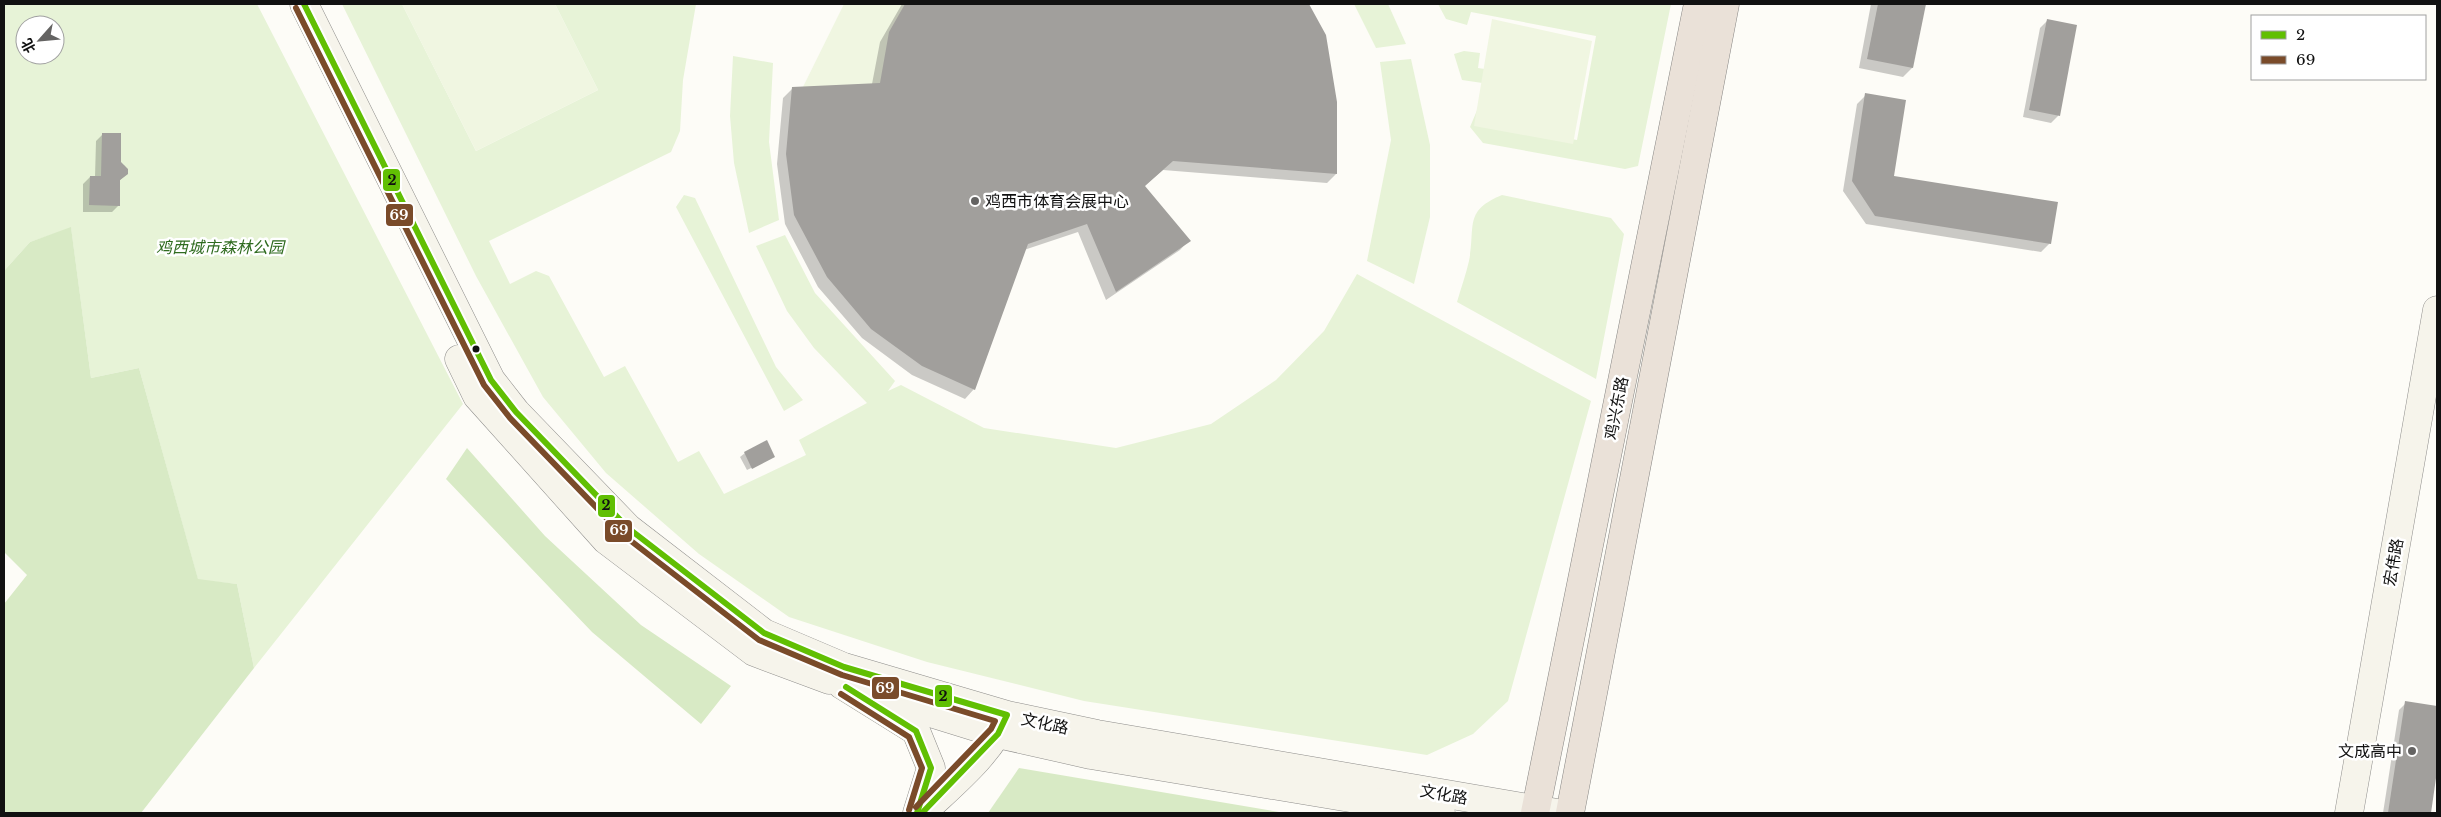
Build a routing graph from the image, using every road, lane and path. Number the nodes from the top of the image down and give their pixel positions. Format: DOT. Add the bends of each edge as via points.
graph roads {
  1 [pos="284,4"];
  2 [pos="304,4"];
  3 [pos="1698,4"];
  4 [pos="1725,4"];
  5 [pos="2437,310"];
  6 [pos="842,685"];
  7 [pos="1003,724"];
  8 [pos="1542,812"];
  9 [pos="917,813"];
  10 [pos="922,813"];
  11 [pos="1441,813"];
  12 [pos="1570,813"];
  13 [pos="2349,813"];
  1 -- 6 [label="main road, 文化路" via="477,396 606,540 754,652"];
  2 -- 7 [label="main road, 文化路" via="491,380 516,412 628,528 764,632 844,668"];
  3 -- 8 [label="highway, 鸡兴东路"];
  4 -- 12 [label="highway, 鸡兴东路"];
  5 -- 13 [label="main road, 宏伟路"];
  6 -- 7 [label="main road, 文化路"];
  6 -- 9 [label="main road" via="916,731 931,768"];
  7 -- 8 [label="main road, 文化路" via="1106,736"];
  7 -- 10 [label="main road"];
  7 -- 11 [label="main road, 文化路" via="1092,755"];
}
